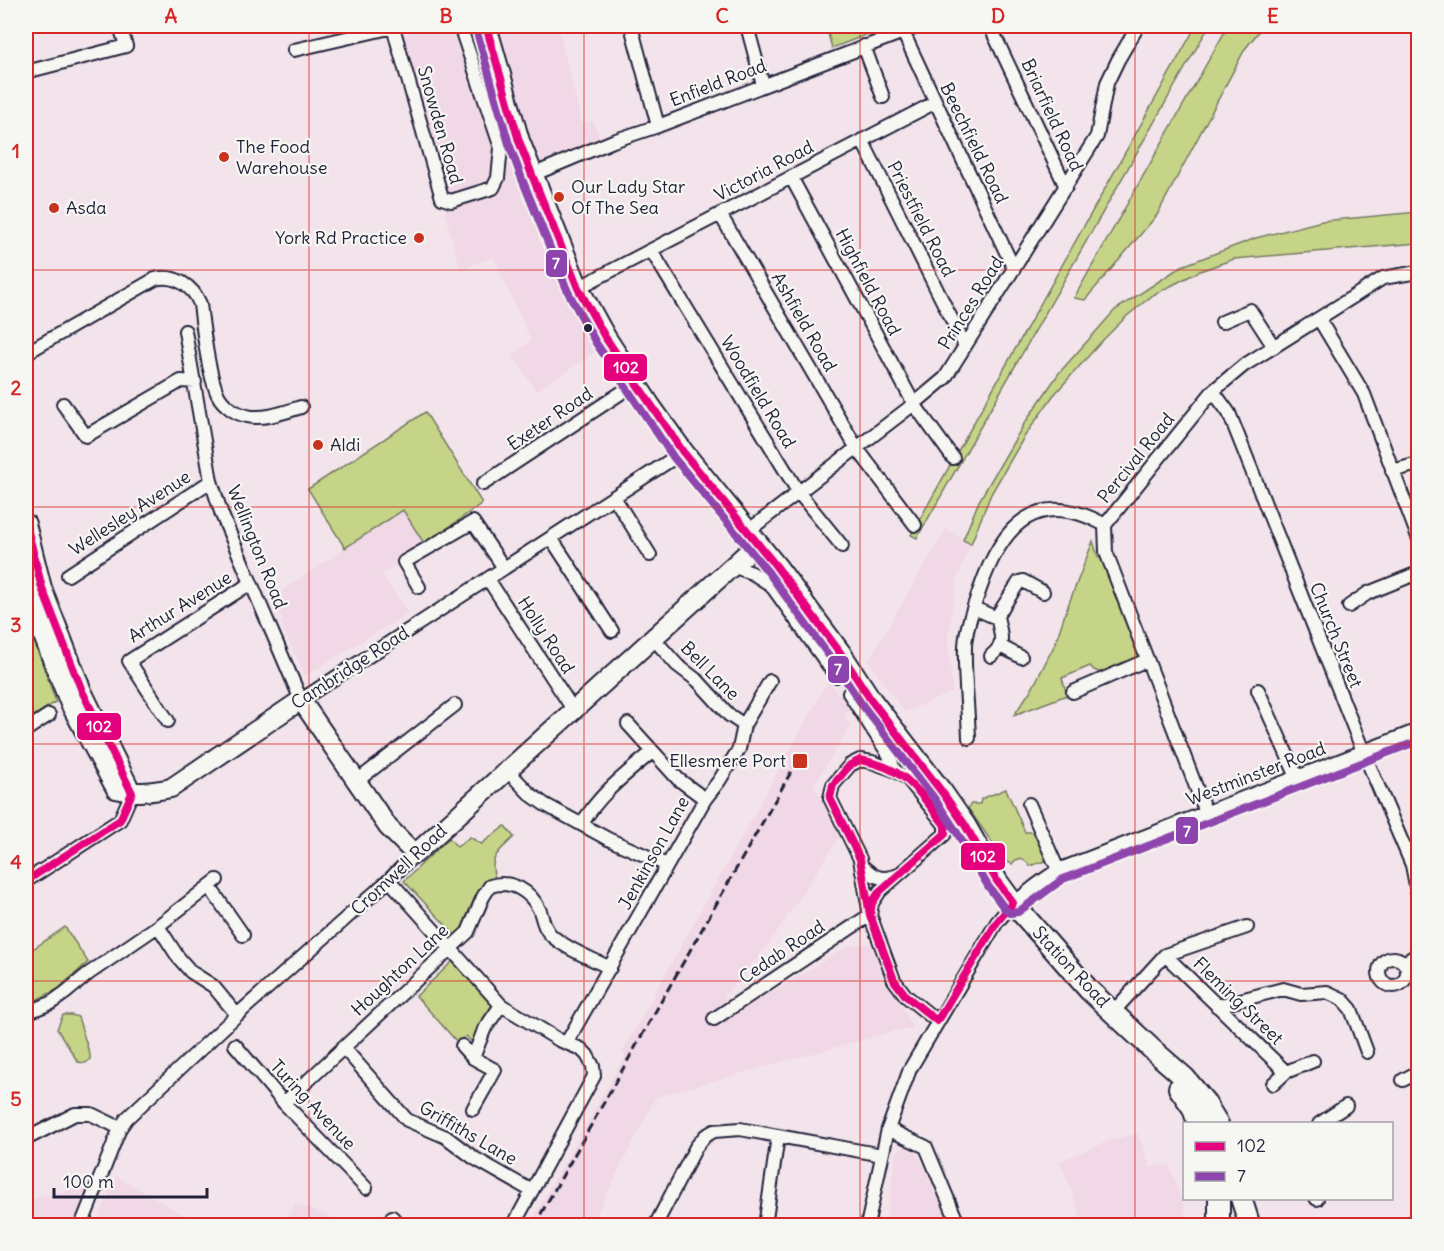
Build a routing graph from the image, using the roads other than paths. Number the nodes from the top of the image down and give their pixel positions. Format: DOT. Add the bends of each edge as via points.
graph roads {
  1 [pos="120,26"];
  2 [pos="396,26"];
  3 [pos="460,26"];
  4 [pos="486,26"];
  5 [pos="631,26"];
  6 [pos="747,26"];
  7 [pos="919,26"];
  8 [pos="990,26"];
  9 [pos="1138,26"];
  10 [pos="903,32"];
  11 [pos="864,46"];
  12 [pos="294,50"];
  13 [pos="26,72"];
  14 [pos="763,85"];
  15 [pos="883,97"];
  16 [pos="934,103"];
  17 [pos="658,126"];
  18 [pos="862,140"];
  19 [pos="510,144"];
  20 [pos="532,175"];
  21 [pos="791,177"];
  22 [pos="509,181"];
  23 [pos="493,188"];
  24 [pos="1065,188"];
  25 [pos="720,214"];
  26 [pos="651,250"];
  27 [pos="1014,269"];
  28 [pos="1419,272"];
  29 [pos="578,288"];
  30 [pos="1319,319"];
  31 [pos="1222,322"];
  32 [pos="185,331"];
  33 [pos="964,346"];
  34 [pos="1274,347"];
  35 [pos="26,353"];
  36 [pos="195,382"];
  37 [pos="636,383"];
  38 [pos="1213,391"];
  39 [pos="63,404"];
  40 [pos="914,404"];
  41 [pos="301,407"];
  42 [pos="856,447"];
  43 [pos="683,452"];
  44 [pos="953,458"];
  45 [pos="1419,464"];
  46 [pos="1392,471"];
  47 [pos="212,481"];
  48 [pos="483,484"];
  49 [pos="799,493"];
  50 [pos="614,497"];
  51 [pos="26,524"];
  52 [pos="915,525"];
  53 [pos="1105,525"];
  54 [pos="752,537"];
  55 [pos="1419,537"];
  56 [pos="552,538"];
  57 [pos="842,546"];
  58 [pos="650,555"];
  59 [pos="732,566"];
  60 [pos="504,568"];
  61 [pos="1419,573"];
  62 [pos="68,575"];
  63 [pos="488,579"];
  64 [pos="251,583"];
  65 [pos="419,587"];
  66 [pos="1043,592"];
  67 [pos="26,593"];
  68 [pos="1349,606"];
  69 [pos="974,608"];
  70 [pos="997,616"];
  71 [pos="612,631"];
  72 [pos="654,639"];
  73 [pos="1000,646"];
  74 [pos="991,656"];
  75 [pos="1021,657"];
  76 [pos="1147,660"];
  77 [pos="836,676"];
  78 [pos="770,681"];
  79 [pos="1258,690"];
  80 [pos="1073,692"];
  81 [pos="849,693"];
  82 [pos="301,700"];
  83 [pos="455,705"];
  84 [pos="574,711"];
  85 [pos="49,715"];
  86 [pos="169,721"];
  87 [pos="628,724"];
  88 [pos="744,725"];
  89 [pos="26,730"];
  90 [pos="1419,730"];
  91 [pos="969,738"];
  92 [pos="1363,751"];
  93 [pos="652,752"];
  94 [pos="894,770"];
  95 [pos="508,771"];
  96 [pos="1298,777"];
  97 [pos="357,781"];
  98 [pos="132,793"];
  99 [pos="705,799"];
  100 [pos="1029,804"];
  101 [pos="1206,813"];
  102 [pos="582,824"];
  103 [pos="415,854"];
  104 [pos="668,865"];
  105 [pos="862,866"];
  106 [pos="1058,870"];
  107 [pos="896,876"];
  108 [pos="389,880"];
  109 [pos="26,881"];
  110 [pos="1419,896"];
  111 [pos="1013,903"];
  112 [pos="870,915"];
  113 [pos="158,926"];
  114 [pos="1247,927"];
  115 [pos="243,935"];
  116 [pos="451,948"];
  117 [pos="1419,954"];
  118 [pos="1165,955"];
  119 [pos="1404,963"];
  120 [pos="610,968"];
  121 [pos="1419,976"];
  122 [pos="1406,979"];
  123 [pos="501,1005"];
  124 [pos="1217,1006"];
  125 [pos="1113,1012"];
  126 [pos="26,1013"];
  127 [pos="237,1015"];
  128 [pos="714,1019"];
  129 [pos="937,1022"];
  130 [pos="567,1042"];
  131 [pos="235,1045"];
  132 [pos="462,1046"];
  133 [pos="343,1047"];
  134 [pos="1154,1051"];
  135 [pos="1367,1052"];
  136 [pos="473,1058"];
  137 [pos="1313,1061"];
  138 [pos="1286,1072"];
  139 [pos="1419,1072"];
  140 [pos="1403,1080"];
  141 [pos="1273,1084"];
  142 [pos="284,1103"];
  143 [pos="1346,1106"];
  144 [pos="472,1109"];
  145 [pos="1197,1122"];
  146 [pos="1217,1122"];
  147 [pos="1322,1122"];
  148 [pos="120,1128"];
  149 [pos="888,1129"];
  150 [pos="778,1136"];
  151 [pos="26,1139"];
  152 [pos="882,1155"];
  153 [pos="366,1188"];
  154 [pos="532,1191"];
  155 [pos="1242,1200"];
  156 [pos="81,1226"];
  157 [pos="513,1226"];
  158 [pos="655,1226"];
  159 [pos="765,1226"];
  160 [pos="867,1226"];
  161 [pos="959,1226"];
  162 [pos="1250,1226"];
  1 -- 13 [label="street" via="126,46"];
  2 -- 12 [label="street"];
  2 -- 23 [label="street, Snowden Road" via="442,198 451,201"];
  3 -- 19 [label="street"];
  4 -- 19 [label="main road, Station Road"];
  5 -- 17 [label="street"];
  6 -- 14 [label="street"];
  7 -- 10 [label="street, Enfield Road"];
  8 -- 24 [label="street, Briarfield Road"];
  9 -- 24 [label="street, Princes Road" via="1107,83 1097,136"];
  10 -- 11 [label="street, Enfield Road"];
  10 -- 16 [label="street, Beechfield Road"];
  11 -- 14 [label="street, Enfield Road"];
  11 -- 15 [label="street"];
  14 -- 17 [label="street, Enfield Road"];
  16 -- 18 [label="street, Victoria Road"];
  16 -- 27 [label="street, Beechfield Road"];
  17 -- 20 [label="street, Enfield Road"];
  18 -- 21 [label="street, Victoria Road"];
  18 -- 33 [label="street, Priestfield Road"];
  19 -- 20 [label="main road, Station Road"];
  19 -- 23 [label="street"];
  20 -- 29 [label="main road, Station Road"];
  21 -- 25 [label="street, Victoria Road"];
  21 -- 40 [label="street, Highfield Road"];
  22 -- 23 [label="street"];
  24 -- 27 [label="street, Princes Road"];
  25 -- 26 [label="street, Victoria Road"];
  25 -- 42 [label="street, Ashfield Road"];
  26 -- 29 [label="street, Victoria Road"];
  26 -- 49 [label="street, Woodfield Road"];
  27 -- 33 [label="street, Princes Road"];
  28 -- 30 [label="street, Percival Road" via="1383,278"];
  29 -- 37 [label="main road, Station Road"];
  30 -- 34 [label="street, Percival Road"];
  30 -- 46 [label="street" via="1364,394"];
  31 -- 34 [label="street" via="1250,310"];
  32 -- 36 [label="street, Wellington Road"];
  33 -- 40 [label="street, Princes Road" via="945,378"];
  34 -- 38 [label="street, Percival Road"];
  35 -- 41 [label="street" via="155,279 173,278 197,296 213,380 219,397 229,408 248,417 275,415"];
  36 -- 39 [label="street" via="181,381 86,436"];
  36 -- 47 [label="street, Wellington Road"];
  37 -- 43 [label="main road, Station Road"];
  37 -- 48 [label="street, Exeter Road"];
  38 -- 53 [label="street, Percival Road"];
  38 -- 92 [label="street, Church Street" via="1229,413"];
  40 -- 42 [label="street, Princes Road"];
  40 -- 44 [label="street, Highfield Road"];
  42 -- 49 [label="street, Princes Road"];
  42 -- 52 [label="street, Ashfield Road"];
  43 -- 50 [label="street, Cambridge Road"];
  43 -- 54 [label="main road, Station Road"];
  45 -- 46 [label="street"];
  46 -- 55 [label="street"];
  47 -- 62 [label="street, Wellesley Avenue"];
  47 -- 64 [label="street, Wellington Road"];
  49 -- 54 [label="street, Princes Road"];
  49 -- 57 [label="street, Woodfield Road"];
  50 -- 56 [label="street, Cambridge Road"];
  50 -- 58 [label="street"];
  51 -- 98 [label="street" via="42,588 78,681"];
  53 -- 69 [label="street" via="1058,509 1026,516 998,547"];
  53 -- 76 [label="street, Percival Road" via="1106,552"];
  54 -- 59 [label="street, Cromwell Road"];
  54 -- 111 [label="main road, Station Road" via="965,825"];
  56 -- 60 [label="street, Cambridge Road"];
  56 -- 71 [label="street"];
  59 -- 72 [label="street, Cromwell Road"];
  59 -- 77 [label="street" via="771,585"];
  60 -- 63 [label="street, Cambridge Road"];
  60 -- 65 [label="street" via="472,522 404,562"];
  61 -- 68 [label="street" via="1368,593"];
  63 -- 82 [label="street, Cambridge Road"];
  63 -- 84 [label="street, Holly Road"];
  64 -- 82 [label="street, Wellington Road"];
  64 -- 86 [label="street, Arthur Avenue" via="129,661"];
  66 -- 70 [label="street" via="1019,582"];
  67 -- 98 [label="street" via="70,704 116,789"];
  69 -- 70 [label="street"];
  69 -- 91 [label="street" via="965,644"];
  70 -- 73 [label="street"];
  72 -- 84 [label="street, Cromwell Road"];
  72 -- 88 [label="street, Bell Lane" via="729,715"];
  73 -- 74 [label="street"];
  73 -- 75 [label="street"];
  76 -- 80 [label="street"];
  76 -- 101 [label="street, Percival Road"];
  78 -- 88 [label="street, Jenkinson Lane"];
  79 -- 96 [label="street"];
  81 -- 94 [label="street" via="889,755"];
  82 -- 97 [label="street"];
  82 -- 98 [label="street, Cambridge Road" via="171,788"];
  83 -- 97 [label="street"];
  84 -- 95 [label="street, Cromwell Road"];
  85 -- 89 [label="street"];
  87 -- 93 [label="street"];
  88 -- 99 [label="street, Jenkinson Lane" via="739,749"];
  90 -- 92 [label="street, Westminster Road"];
  92 -- 96 [label="street, Westminster Road"];
  92 -- 110 [label="street, Church Street" via="1412,865"];
  93 -- 99 [label="street"];
  93 -- 102 [label="street" via="605,792"];
  94 -- 105 [label="street" via="860,760 850,765 833,785 830,798"];
  94 -- 107 [label="street" via="913,785 945,825 945,834"];
  95 -- 102 [label="street" via="537,799"];
  95 -- 103 [label="street, Cromwell Road"];
  96 -- 101 [label="street, Westminster Road"];
  97 -- 103 [label="street" via="388,827"];
  98 -- 109 [label="street" via="120,820"];
  99 -- 104 [label="street, Jenkinson Lane"];
  100 -- 106 [label="street"];
  101 -- 106 [label="street, Westminster Road"];
  102 -- 104 [label="street"];
  103 -- 108 [label="street, Cromwell Road"];
  104 -- 120 [label="street, Jenkinson Lane"];
  105 -- 107 [label="street" via="878,878"];
  105 -- 112 [label="street"];
  106 -- 111 [label="street, Westminster Road"];
  107 -- 112 [label="street" via="875,897"];
  108 -- 116 [label="street"];
  108 -- 127 [label="street, Cromwell Road"];
  111 -- 125 [label="main road, Station Road"];
  111 -- 129 [label="street, Westminster Road" via="997,922"];
  112 -- 128 [label="street, Cedab Road"];
  112 -- 129 [label="street" via="899,988"];
  113 -- 115 [label="street" via="213,883"];
  113 -- 126 [label="street" via="51,1003"];
  113 -- 127 [label="street" via="191,972 213,986"];
  114 -- 118 [label="street"];
  116 -- 120 [label="street, Houghton Lane" via="468,932 490,886 504,883 533,900 549,934"];
  116 -- 123 [label="street"];
  116 -- 133 [label="street, Houghton Lane"];
  117 -- 119 [label="street"];
  118 -- 124 [label="street, Fleming Street"];
  118 -- 125 [label="street"];
  119 -- 122 [label="street"];
  119 -- 122 [label="street" via="1391,957 1378,970 1381,980 1389,986"];
  120 -- 130 [label="street, Jenkinson Lane"];
  121 -- 122 [label="street"];
  123 -- 130 [label="street"];
  123 -- 136 [label="street" via="484,1030"];
  124 -- 135 [label="street" via="1283,989 1301,994 1327,992 1351,1009"];
  124 -- 138 [label="street, Fleming Street"];
  125 -- 134 [label="main road, Station Road"];
  127 -- 148 [label="street, Cromwell Road"];
  129 -- 149 [label="street, Westminster Road" via="910,1069"];
  130 -- 154 [label="street" via="587,1055 594,1076"];
  131 -- 142 [label="street, Turing Avenue"];
  132 -- 136 [label="street"];
  133 -- 142 [label="street, Houghton Lane"];
  133 -- 154 [label="street, Griffiths Lane" via="407,1120 446,1137"];
  134 -- 145 [label="main road, Station Road" via="1193,1108"];
  134 -- 146 [label="main road, Station Road" via="1185,1078"];
  136 -- 144 [label="street" via="495,1070"];
  137 -- 138 [label="street, Fleming Street"];
  138 -- 141 [label="street, Fleming Street"];
  139 -- 140 [label="street"];
  142 -- 153 [label="street, Turing Avenue"];
  143 -- 147 [label="street"];
  148 -- 151 [label="street" via="91,1114 75,1114"];
  148 -- 156 [label="street, Cromwell Road"];
  149 -- 152 [label="street, Westminster Road"];
  149 -- 161 [label="street" via="926,1147"];
  150 -- 152 [label="street"];
  150 -- 158 [label="street" via="740,1129 714,1131 705,1136"];
  150 -- 159 [label="street"];
  152 -- 160 [label="street, Westminster Road"];
  154 -- 157 [label="street"];
  155 -- 162 [label="main road"];
}
